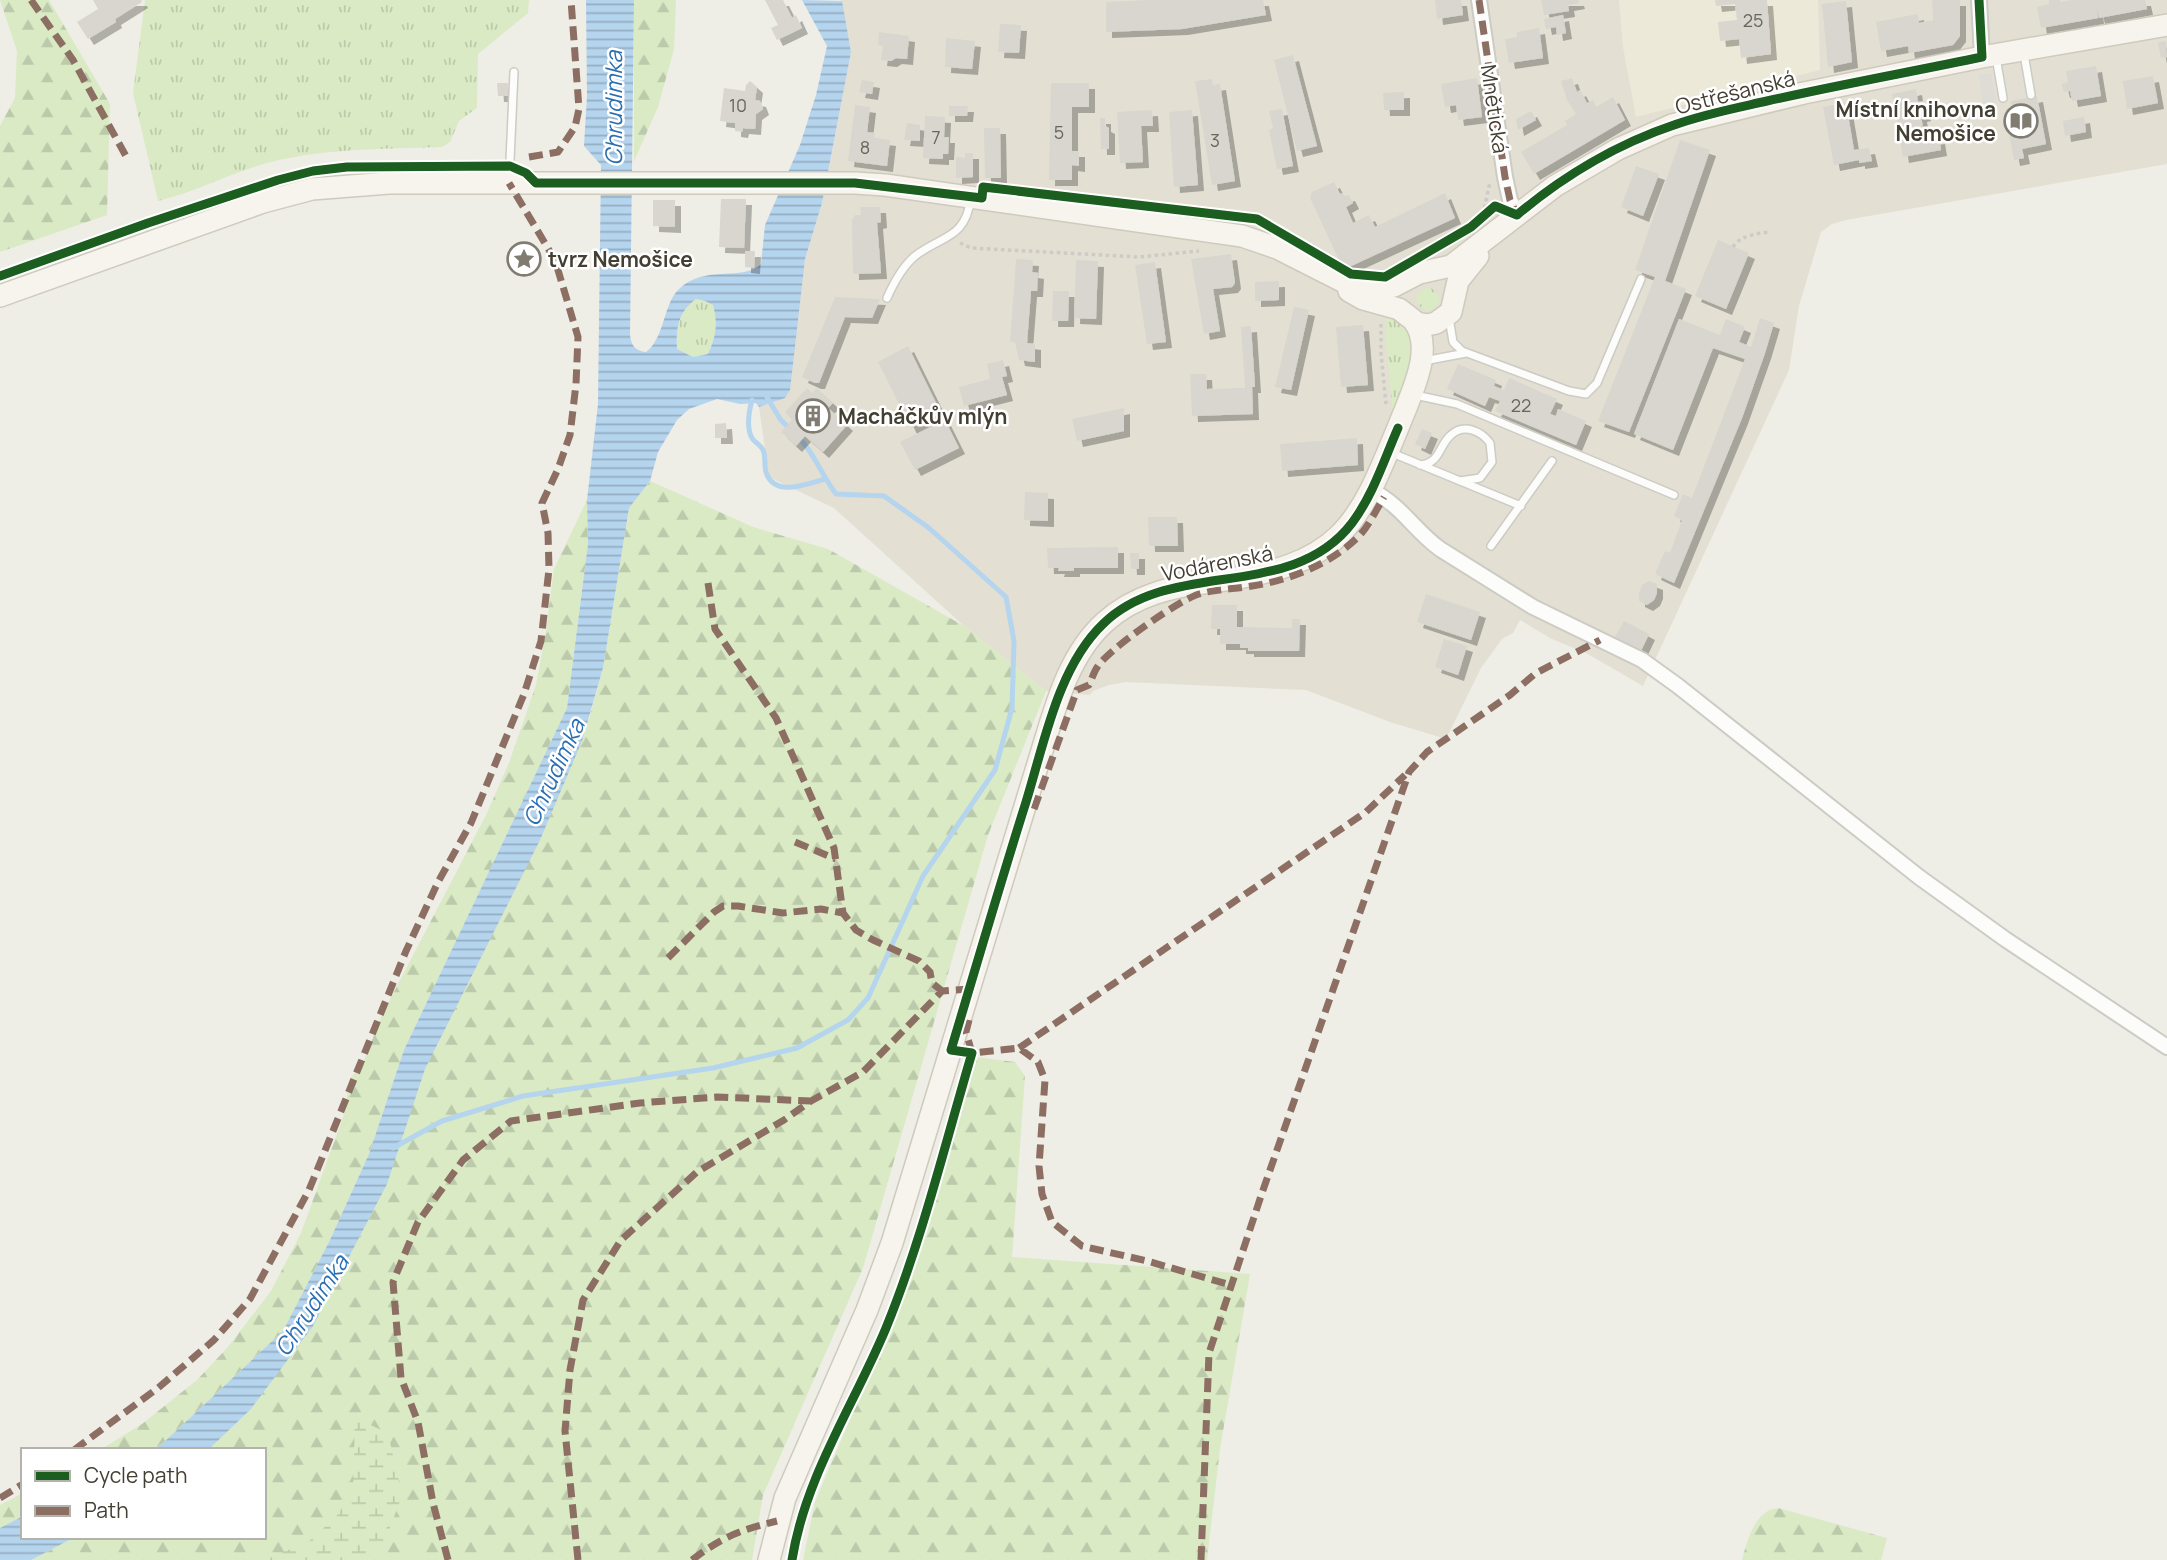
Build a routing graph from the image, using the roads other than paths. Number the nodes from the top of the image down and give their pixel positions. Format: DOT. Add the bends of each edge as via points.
graph roads {
  1 [pos="1479,0"];
  2 [pos="1979,0"];
  3 [pos="2167,25"];
  4 [pos="2023,50"];
  5 [pos="1989,56"];
  6 [pos="514,72"];
  7 [pos="2031,94"];
  8 [pos="2003,98"];
  9 [pos="509,183"];
  10 [pos="971,196"];
  11 [pos="1509,222"];
  12 [pos="1323,273"];
  13 [pos="1418,275"];
  14 [pos="1641,279"];
  15 [pos="0,296"];
  16 [pos="887,298"];
  17 [pos="1451,309"];
  18 [pos="1411,319"];
  19 [pos="1467,353"];
  20 [pos="1429,360"];
  21 [pos="1412,394"];
  22 [pos="1388,452"];
  23 [pos="1552,461"];
  24 [pos="1420,465"];
  25 [pos="1460,481"];
  26 [pos="1371,490"];
  27 [pos="1674,495"];
  28 [pos="1521,506"];
  29 [pos="1492,547"];
  30 [pos="2167,1046"];
  31 [pos="769,1560"];
  1 -- 11 [label="street, Mnětická" via="1510,200"];
  2 -- 5 [label="street"];
  3 -- 4 [label="street, Ostřešanská"];
  4 -- 5 [label="street, Ostřešanská"];
  4 -- 7 [label="lane"];
  5 -- 8 [label="lane"];
  5 -- 11 [label="street, Ostřešanská" via="1672,125 1586,167"];
  6 -- 9 [label="lane"];
  9 -- 10 [label="street" via="855,183"];
  9 -- 15 [label="street" via="358,184 288,194"];
  10 -- 12 [label="street" via="1242,236 1277,248"];
  10 -- 16 [label="lane" via="967,216 948,238 914,257"];
  11 -- 13 [label="street" via="1451,266"];
  11 -- 17 [label="street, Vodárenská" via="1461,276"];
  12 -- 13 [label="street" via="1350,285 1378,288"];
  12 -- 18 [label="street" via="1363,299 1395,307"];
  13 -- 17 [label="street" via="1439,274 1446,279 1454,290"];
  13 -- 18 [label="street" via="1402,291 1401,300"];
  14 -- 19 [label="lane" via="1597,383 1586,394"];
  17 -- 18 [label="street" via="1432,324"];
  17 -- 19 [label="lane" via="1453,342"];
  17 -- 20 [label="street, Vodárenská" via="1438,329"];
  18 -- 21 [label="street, Vodárenská" via="1419,330 1422,349"];
  19 -- 20 [label="lane"];
  20 -- 21 [label="street, Vodárenská"];
  21 -- 22 [label="street, Vodárenská"];
  21 -- 27 [label="lane" via="1457,404"];
  22 -- 24 [label="lane"];
  22 -- 26 [label="street, Vodárenská"];
  23 -- 28 [label="lane"];
  24 -- 25 [label="lane"];
  24 -- 25 [label="lane" via="1434,460 1452,433 1475,430 1490,443 1492,462 1480,478"];
  25 -- 28 [label="lane"];
  26 -- 30 [label="street" via="1395,504 1440,549 1533,607 1642,660 1919,877"];
  26 -- 31 [label="street, Vodárenská" via="1342,534 1311,556 1262,573 1174,587 1135,601 1104,622 1072,666 1022,814 885,1265 785,1498"];
  28 -- 29 [label="lane"];
}
